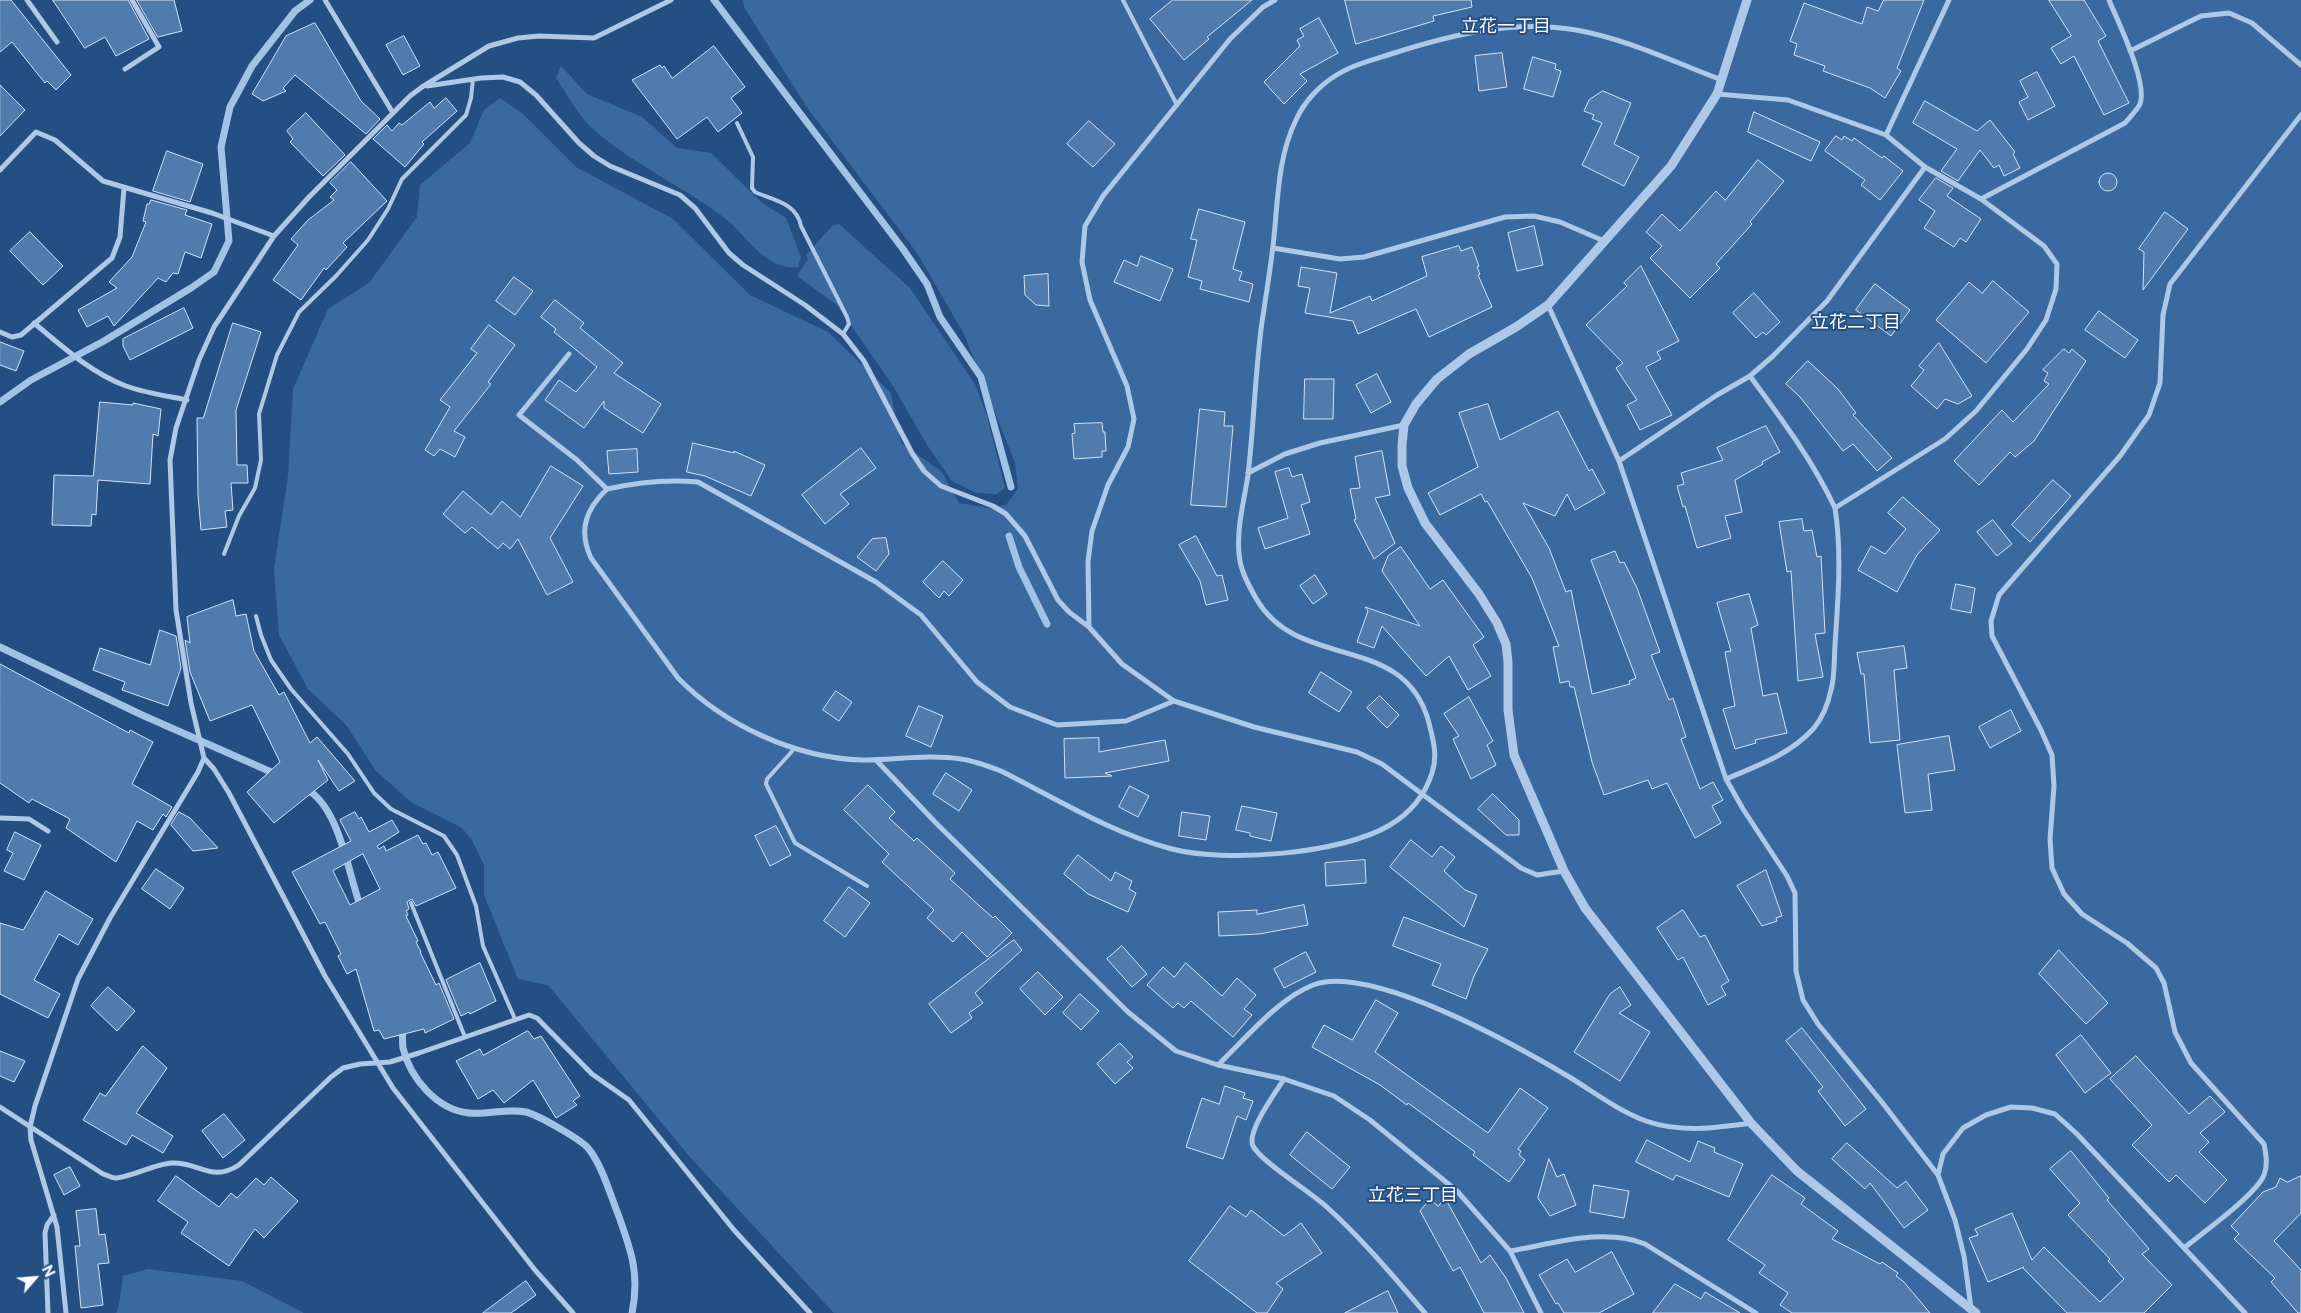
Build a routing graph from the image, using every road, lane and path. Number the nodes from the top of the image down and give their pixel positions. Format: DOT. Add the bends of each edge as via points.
graph roads {
  1 [pos="27,0"];
  2 [pos="132,0"];
  3 [pos="325,0"];
  4 [pos="671,0"];
  5 [pos="1123,0"];
  6 [pos="1275,0"];
  7 [pos="1747,0"];
  8 [pos="1949,0"];
  9 [pos="2109,0"];
  10 [pos="57,42"];
  11 [pos="2130,51"];
  12 [pos="2301,65"];
  13 [pos="125,69"];
  14 [pos="473,79"];
  15 [pos="1722,80"];
  16 [pos="422,87"];
  17 [pos="1717,94"];
  18 [pos="1177,105"];
  19 [pos="393,113"];
  20 [pos="2301,115"];
  21 [pos="736,123"];
  22 [pos="1886,135"];
  23 [pos="1925,166"];
  24 [pos="0,170"];
  25 [pos="124,188"];
  26 [pos="1981,200"];
  27 [pos="274,236"];
  28 [pos="1604,241"];
  29 [pos="1273,248"];
  30 [pos="1548,305"];
  31 [pos="34,323"];
  32 [pos="0,332"];
  33 [pos="842,334"];
  34 [pos="569,354"];
  35 [pos="1750,376"];
  36 [pos="186,400"];
  37 [pos="1404,425"];
  38 [pos="1619,461"];
  39 [pos="1248,473"];
  40 [pos="607,489"];
  41 [pos="1835,508"];
  42 [pos="224,554"];
  43 [pos="256,616"];
  44 [pos="1089,627"];
  45 [pos="1174,701"];
  46 [pos="795,748"];
  47 [pos="204,758"];
  48 [pos="876,760"];
  49 [pos="1726,779"];
  50 [pos="1422,796"];
  51 [pos="0,818"];
  52 [pos="48,831"];
  53 [pos="1564,871"];
  54 [pos="867,886"];
  55 [pos="411,903"];
  56 [pos="515,1019"];
  57 [pos="466,1037"];
  58 [pos="376,1063"];
  59 [pos="1218,1065"];
  60 [pos="1284,1078"];
  61 [pos="0,1107"];
  62 [pos="1751,1123"];
  63 [pos="30,1127"];
  64 [pos="1938,1175"];
  65 [pos="54,1214"];
  66 [pos="2184,1248"];
  67 [pos="1510,1251"];
  68 [pos="1972,1312"];
  69 [pos="48,1313"];
  70 [pos="66,1313"];
  71 [pos="573,1313"];
  72 [pos="810,1313"];
  73 [pos="1425,1313"];
  74 [pos="1541,1313"];
  75 [pos="1756,1313"];
  76 [pos="2245,1313"];
  1 -- 10 [label="street"];
  2 -- 13 [label="street" via="159,48"];
  3 -- 19 [label="street"];
  4 -- 16 [label="street" via="594,38 539,36 489,46"];
  5 -- 18 [label="lane"];
  6 -- 18 [label="street" via="1263,7 1230,39"];
  7 -- 15 [label="street"];
  8 -- 22 [label="street"];
  9 -- 11 [label="street"];
  11 -- 12 [label="street" via="2201,16 2229,13 2252,23"];
  11 -- 26 [label="street" via="2140,80 2140,103 2125,123"];
  14 -- 16 [label="street"];
  14 -- 33 [label="street" via="503,76 520,82 594,156 680,195 695,208 729,253 824,318"];
  14 -- 42 [label="lane" via="466,115 402,180 368,240 299,312 277,355 259,414 261,460 256,488 239,516"];
  15 -- 17 [label="street"];
  15 -- 29 [label="street" via="1625,42 1576,30 1527,26 1482,30 1416,45 1361,63 1336,75 1315,92 1297,117 1287,143 1279,186"];
  16 -- 19 [label="street"];
  17 -- 22 [label="street" via="1788,100"];
  17 -- 28 [label="street" via="1670,166"];
  18 -- 44 [label="street" via="1103,196 1085,226 1082,262 1090,300 1127,386 1134,419 1128,447 1108,485 1092,531 1088,560"];
  19 -- 27 [label="street"];
  20 -- 66 [label="street" via="2170,284 2163,315 2160,383 2149,415 2120,456 1999,595 1991,621 1992,636 2052,755 2052,868 2064,894 2082,914 2127,943 2156,968 2164,983 2175,1032 2191,1063 2264,1144 2267,1161 2263,1176 2248,1196"];
  21 -- 33 [label="lane" via="753,157 752,188 790,207 799,217 847,317 848,324"];
  22 -- 23 [label="street"];
  23 -- 26 [label="street"];
  23 -- 35 [label="street" via="1826,301"];
  24 -- 25 [label="street" via="36,132 55,140 103,181"];
  25 -- 27 [label="street" via="212,213"];
  25 -- 31 [label="street" via="120,237 112,258"];
  26 -- 41 [label="street" via="2044,246 2057,264 2056,290 2046,320 2027,350 1981,404 1951,433"];
  27 -- 36 [label="street" via="214,327"];
  28 -- 29 [label="street" via="1560,222 1534,216 1505,217 1364,257 1340,259"];
  28 -- 30 [label="street"];
  29 -- 39 [label="street" via="1257,362"];
  30 -- 37 [label="street" via="1469,354 1437,379"];
  30 -- 38 [label="street"];
  31 -- 32 [label="street" via="21,335 12,337"];
  31 -- 36 [label="street" via="86,366 141,390"];
  33 -- 44 [label="street" via="864,361 924,471 941,486 1006,514 1025,536 1058,600"];
  34 -- 40 [label="street" via="519,415 577,460"];
  35 -- 38 [label="street"];
  35 -- 41 [label="street" via="1819,474"];
  36 -- 47 [label="street" via="172,442 170,460 176,610 191,703"];
  37 -- 39 [label="street" via="1320,443 1285,454"];
  37 -- 53 [label="street" via="1402,466 1417,509 1479,594 1506,644 1508,710 1514,755"];
  38 -- 49 [label="street"];
  39 -- 50 [label="street" via="1239,560 1253,593 1273,622 1286,631 1390,668 1418,696 1426,710 1436,757 1434,770"];
  40 -- 45 [label="street" via="674,479 698,482 876,582 921,615 977,682 1010,707 1057,725 1126,721"];
  40 -- 46 [label="street" via="589,510 583,536 590,558 602,576 678,678 694,693 714,709 762,736"];
  41 -- 49 [label="street" via="1838,525 1837,619 1832,689 1826,711 1796,745"];
  43 -- 56 [label="lane" via="271,660 348,754 374,793 391,809 444,836 457,855 476,906 483,946"];
  44 -- 45 [label="street" via="1122,664"];
  45 -- 50 [label="street" via="1254,727 1357,752 1382,764"];
  46 -- 48 [label="street"];
  46 -- 54 [label="lane" via="766,779 795,843"];
  47 -- 58 [label="street" via="229,792 325,976"];
  47 -- 63 [label="street" via="78,978"];
  48 -- 50 [label="street" via="944,757 979,763 1132,835 1172,849 1214,856 1262,855 1353,840 1391,824"];
  48 -- 59 [label="street" via="1134,1018 1176,1051"];
  49 -- 64 [label="street" via="1795,893 1796,971 1803,1000 1818,1024"];
  50 -- 53 [label="street" via="1532,874"];
  51 -- 52 [label="street" via="29,820"];
  53 -- 62 [label="street" via="1601,931"];
  55 -- 57 [label="lane"];
  56 -- 57 [label="street"];
  56 -- 72 [label="street" via="529,1015 538,1018 592,1074 629,1100 734,1230"];
  57 -- 58 [label="street" via="392,1061"];
  58 -- 63 [label="street" via="343,1068 228,1172 215,1174 175,1163 115,1178 90,1167"];
  58 -- 71 [label="street" via="427,1134"];
  59 -- 60 [label="street"];
  59 -- 62 [label="street" via="1292,996 1313,985 1333,980 1356,982 1376,986 1464,1020 1618,1108 1647,1121 1696,1129"];
  60 -- 67 [label="street" via="1334,1096 1370,1120 1458,1190"];
  60 -- 73 [label="street" via="1252,1132 1253,1145 1328,1208"];
  61 -- 63 [label="street"];
  62 -- 68 [label="street" via="1797,1171"];
  63 -- 65 [label="street" via="36,1161"];
  64 -- 66 [label="street" via="1943,1154 1963,1128 1986,1115 2012,1107 2055,1114"];
  64 -- 68 [label="street" via="1964,1256"];
  65 -- 69 [label="street" via="45,1233"];
  65 -- 70 [label="street"];
  66 -- 76 [label="street"];
  67 -- 74 [label="street"];
  67 -- 75 [label="street" via="1590,1238 1616,1236 1634,1239"];
}
